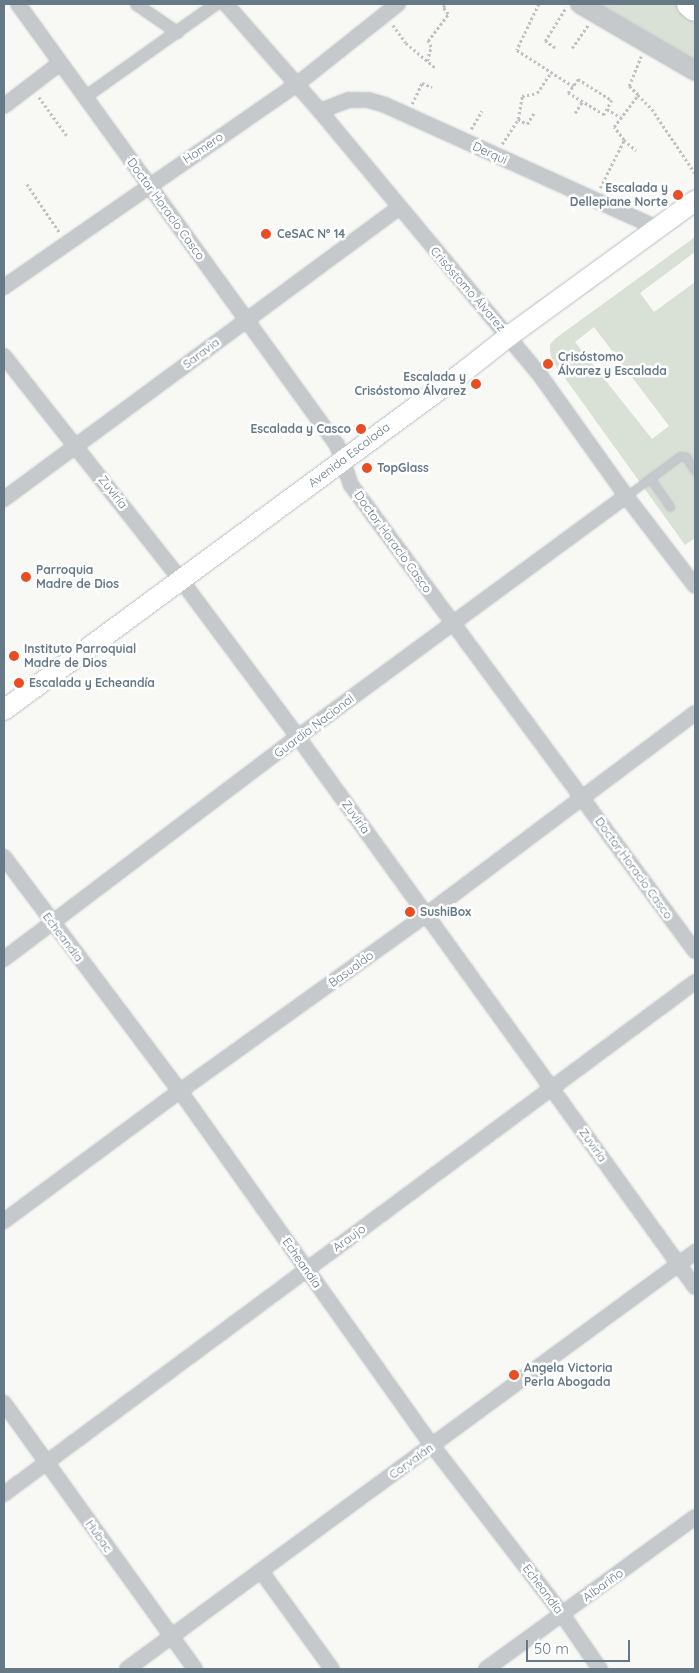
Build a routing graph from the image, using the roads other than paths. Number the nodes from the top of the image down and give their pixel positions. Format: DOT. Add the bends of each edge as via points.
graph roads {
  1 [pos="18,4"];
  2 [pos="136,4"];
  3 [pos="215,4"];
  4 [pos="226,4"];
  5 [pos="398,4"];
  6 [pos="580,4"];
  7 [pos="690,4"];
  8 [pos="695,8"];
  9 [pos="177,32"];
  10 [pos="60,64"];
  11 [pos="695,71"];
  12 [pos="296,84"];
  13 [pos="84,97"];
  14 [pos="4,106"];
  15 [pos="320,110"];
  16 [pos="149,184"];
  17 [pos="695,201"];
  18 [pos="399,208"];
  19 [pos="657,228"];
  20 [pos="4,287"];
  21 [pos="246,320"];
  22 [pos="509,336"];
  23 [pos="4,356"];
  24 [pos="77,445"];
  25 [pos="342,460"];
  26 [pos="695,472"];
  27 [pos="650,478"];
  28 [pos="626,496"];
  29 [pos="4,499"];
  30 [pos="670,507"];
  31 [pos="181,580"];
  32 [pos="695,586"];
  33 [pos="453,623"];
  34 [pos="4,710"];
  35 [pos="695,713"];
  36 [pos="298,737"];
  37 [pos="583,799"];
  38 [pos="4,857"];
  39 [pos="426,915"];
  40 [pos="52,923"];
  41 [pos="695,951"];
  42 [pos="4,958"];
  43 [pos="695,982"];
  44 [pos="553,1088"];
  45 [pos="180,1091"];
  46 [pos="4,1221"];
  47 [pos="695,1252"];
  48 [pos="678,1264"];
  49 [pos="307,1270"];
  50 [pos="695,1287"];
  51 [pos="4,1402"];
  52 [pos="432,1445"];
  53 [pos="47,1462"];
  54 [pos="4,1494"];
  55 [pos="695,1517"];
  56 [pos="261,1572"];
  57 [pos="562,1614"];
  58 [pos="171,1636"];
  59 [pos="127,1669"];
  60 [pos="195,1669"];
  61 [pos="332,1669"];
  62 [pos="486,1669"];
  63 [pos="600,1669"];
  1 -- 10 [label="street, Doctor Horacio Casco"];
  2 -- 9 [label="street"];
  3 -- 9 [label="street"];
  4 -- 12 [label="street, Crisóstomo Álvarez"];
  5 -- 12 [label="street, Homero"];
  6 -- 11 [label="street"];
  7 -- 8 [label="highway"];
  9 -- 13 [label="street"];
  10 -- 13 [label="street, Doctor Horacio Casco"];
  10 -- 14 [label="street"];
  12 -- 15 [label="street, Crisóstomo Álvarez"];
  12 -- 16 [label="street, Homero"];
  13 -- 16 [label="street, Doctor Horacio Casco"];
  15 -- 18 [label="street, Crisóstomo Álvarez"];
  15 -- 19 [label="street, Derqui" via="349,100 368,100 408,114"];
  16 -- 20 [label="street, Homero"];
  16 -- 21 [label="street, Doctor Horacio Casco"];
  17 -- 19 [label="main road, Avenida Escalada"];
  18 -- 21 [label="street, Saravia"];
  18 -- 22 [label="street, Crisóstomo Álvarez"];
  19 -- 22 [label="main road, Avenida Escalada"];
  21 -- 24 [label="street, Saravia"];
  21 -- 25 [label="street, Doctor Horacio Casco" via="336,445"];
  22 -- 25 [label="main road, Avenida Escalada"];
  22 -- 28 [label="street, Crisóstomo Álvarez"];
  23 -- 24 [label="street, Zuviría"];
  24 -- 29 [label="street, Saravia"];
  24 -- 31 [label="street, Zuviría"];
  25 -- 31 [label="main road, Avenida Escalada"];
  25 -- 33 [label="street, Doctor Horacio Casco" via="351,485"];
  26 -- 27 [label="lane" via="686,457 680,456"];
  27 -- 28 [label="lane"];
  27 -- 30 [label="lane"];
  28 -- 32 [label="street, Crisóstomo Álvarez"];
  28 -- 33 [label="street, Guardia Nacional"];
  31 -- 34 [label="main road, Avenida Escalada"];
  31 -- 36 [label="street, Zuviría"];
  33 -- 36 [label="street, Guardia Nacional"];
  33 -- 37 [label="street, Doctor Horacio Casco"];
  35 -- 37 [label="street, Basualdo"];
  36 -- 39 [label="street, Zuviría"];
  36 -- 40 [label="street, Guardia Nacional"];
  37 -- 39 [label="street, Basualdo"];
  37 -- 41 [label="street, Doctor Horacio Casco"];
  38 -- 40 [label="street, Echeandía"];
  39 -- 44 [label="street, Zuviría"];
  39 -- 45 [label="street, Basualdo"];
  40 -- 42 [label="street, Guardia Nacional"];
  40 -- 45 [label="street, Echeandía"];
  43 -- 44 [label="street, Araujo"];
  44 -- 48 [label="street, Zuviría"];
  44 -- 49 [label="street, Araujo"];
  45 -- 46 [label="street, Basualdo"];
  45 -- 49 [label="street, Echeandía"];
  47 -- 48 [label="street, Corvalán"];
  48 -- 50 [label="street, Zuviría"];
  48 -- 52 [label="street, Corvalán"];
  49 -- 52 [label="street, Echeandía"];
  49 -- 53 [label="street, Araujo"];
  51 -- 53 [label="street, Hubac"];
  52 -- 56 [label="street, Corvalán"];
  52 -- 57 [label="street, Echeandía"];
  53 -- 54 [label="street, Araujo"];
  53 -- 58 [label="street, Hubac"];
  55 -- 57 [label="street, Albariño"];
  56 -- 58 [label="street, Corvalán"];
  56 -- 61 [label="street"];
  57 -- 62 [label="street, Albariño"];
  57 -- 63 [label="street, Echeandía"];
  58 -- 59 [label="street, Corvalán"];
  58 -- 60 [label="street, Hubac"];
}
